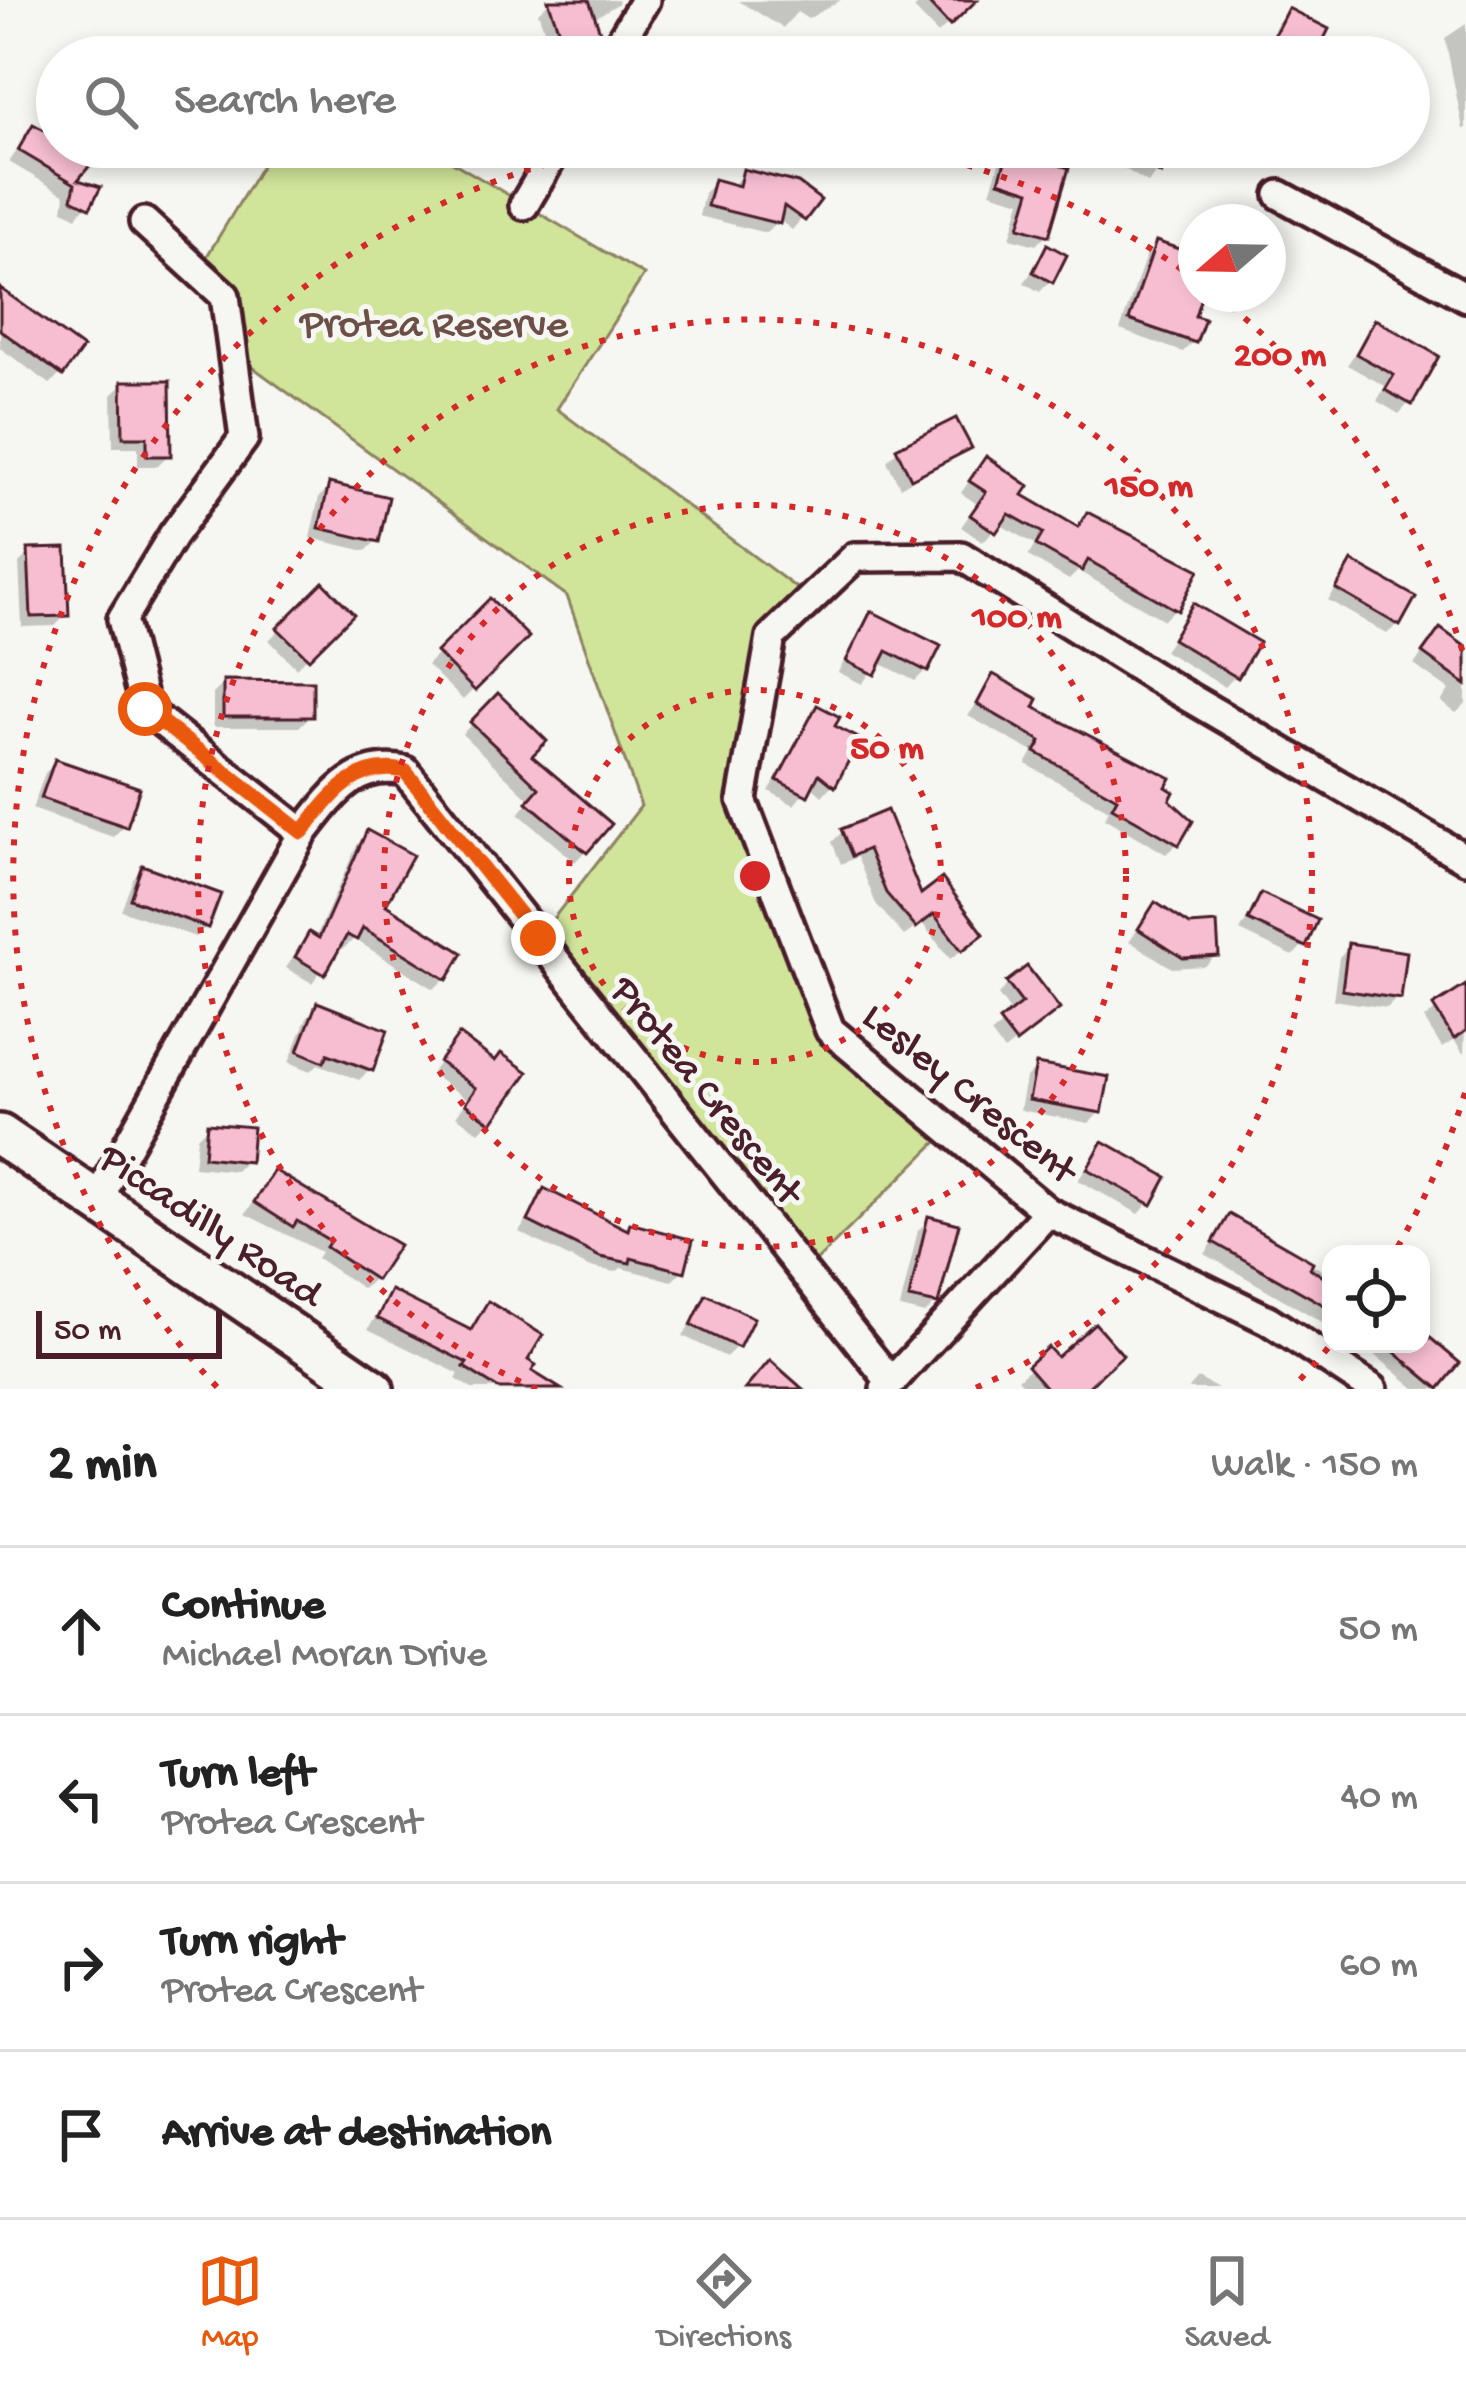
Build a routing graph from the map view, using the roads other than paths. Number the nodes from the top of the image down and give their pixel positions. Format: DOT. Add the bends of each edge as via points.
graph roads {
  1 [pos="645,0"];
  2 [pos="624,36"];
  3 [pos="546,168"];
  4 [pos="1280,195"];
  5 [pos="524,205"];
  6 [pos="144,222"];
  7 [pos="1466,297"];
  8 [pos="302,832"];
  9 [pos="1466,859"];
  10 [pos="0,1135"];
  11 [pos="96,1201"];
  12 [pos="1048,1212"];
  13 [pos="888,1385"];
  14 [pos="373,1389"];
  15 [pos="1373,1389"];
  1 -- 2 [label="street"];
  3 -- 5 [label="street"];
  4 -- 7 [label="street"];
  6 -- 8 [label="street" via="225,296 244,438 122,619 145,709"];
  8 -- 11 [label="street, Protea Crescent"];
  8 -- 13 [label="street, Protea Crescent" via="344,782 380,766 405,771"];
  9 -- 12 [label="street, Lesley Crescent" via="961,556 855,557 771,637 742,800 830,1030"];
  10 -- 11 [label="main road, Piccadilly Road"];
  11 -- 14 [label="main road, Piccadilly Road"];
  12 -- 13 [label="street"];
  12 -- 15 [label="street, Lesley Crescent" via="1268,1320"];
}
